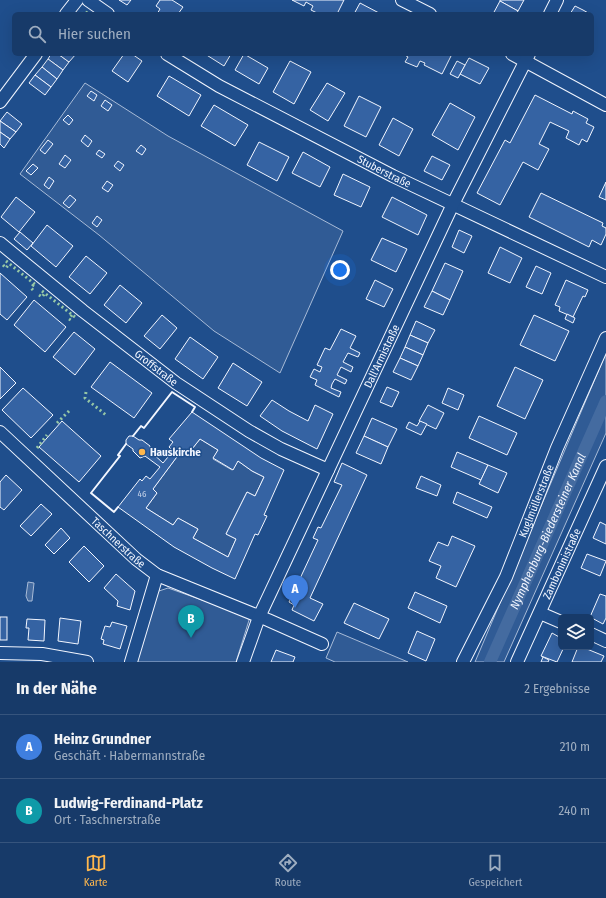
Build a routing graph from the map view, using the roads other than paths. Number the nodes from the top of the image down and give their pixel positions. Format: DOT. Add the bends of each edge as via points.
graph roads {
  1 [pos="77,0"];
  2 [pos="88,0"];
  3 [pos="402,0"];
  4 [pos="558,0"];
  5 [pos="68,12"];
  6 [pos="105,12"];
  7 [pos="426,12"];
  8 [pos="551,12"];
  9 [pos="34,56"];
  10 [pos="170,56"];
  11 [pos="528,57"];
  12 [pos="0,102"];
  13 [pos="606,105"];
  14 [pos="453,204"];
  15 [pos="0,243"];
  16 [pos="606,277"];
  17 [pos="606,338"];
  18 [pos="0,432"];
  19 [pos="606,466"];
  20 [pos="328,470"];
  21 [pos="157,575"];
  22 [pos="540,612"];
  23 [pos="260,617"];
  24 [pos="558,621"];
  25 [pos="594,635"];
  26 [pos="606,641"];
  27 [pos="322,644"];
  28 [pos="7,656"];
  29 [pos="87,662"];
  30 [pos="132,662"];
  31 [pos="243,662"];
  32 [pos="463,662"];
  33 [pos="517,662"];
  1 -- 5 [label="street"];
  2 -- 6 [label="street"];
  3 -- 7 [label="street"];
  4 -- 8 [label="street"];
  9 -- 12 [label="street"];
  10 -- 14 [label="street, Stuberstraße" via="220,86 393,176"];
  11 -- 13 [label="street"];
  11 -- 14 [label="street, Dall'Armistraße"];
  14 -- 16 [label="street, Stuberstraße"];
  14 -- 20 [label="street, Dall'Armistraße"];
  15 -- 20 [label="street, Groffstraße" via="176,383 280,449"];
  17 -- 32 [label="street, Kuglmüllerstraße" via="557,448 506,577"];
  18 -- 21 [label="street, Taschnerstraße" via="136,559"];
  19 -- 22 [label="street, Zamboninistraße"];
  20 -- 23 [label="street, Dall'Armistraße"];
  21 -- 23 [label="street, Taschnerstraße"];
  21 -- 30 [label="street"];
  22 -- 24 [label="street"];
  22 -- 33 [label="street, Zamboninistraße"];
  23 -- 27 [label="street, Taschnerstraße"];
  23 -- 31 [label="street, Dall'Armistraße"];
  25 -- 26 [label="street"];
  28 -- 29 [label="street" via="42,654"];
}
